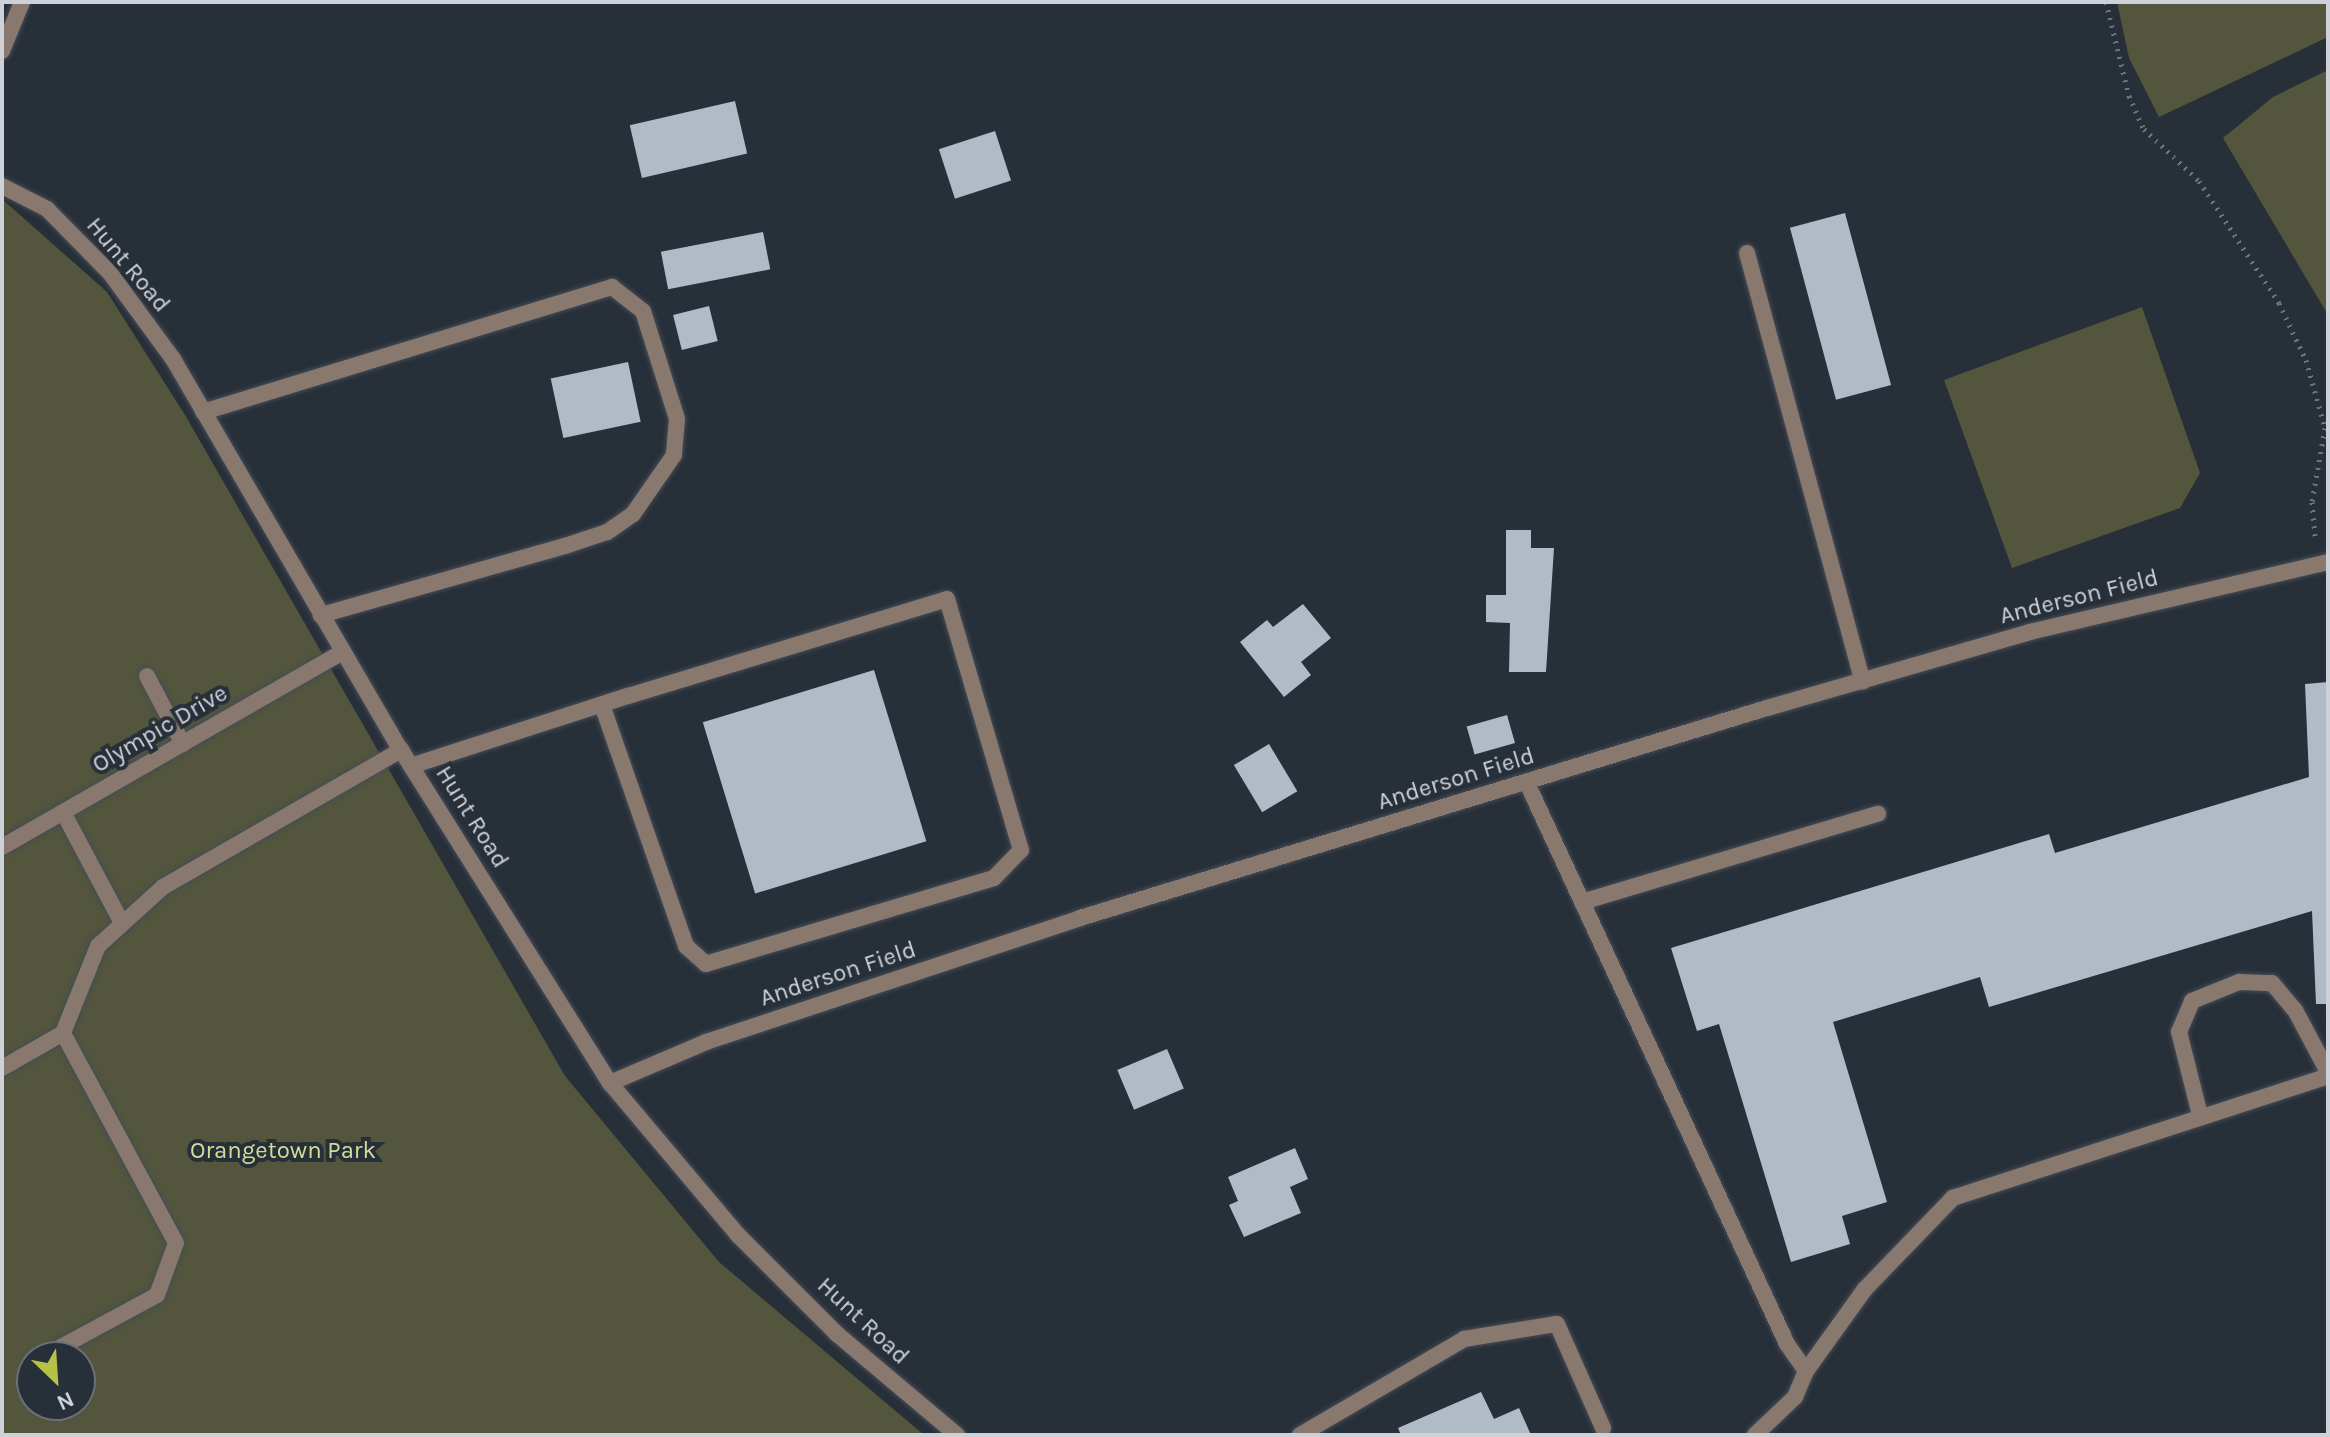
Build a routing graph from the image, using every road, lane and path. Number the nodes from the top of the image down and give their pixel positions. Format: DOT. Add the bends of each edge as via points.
graph roads {
  1 [pos="22,2"];
  2 [pos="2106,2"];
  3 [pos="2,51"];
  4 [pos="2,186"];
  5 [pos="1747,253"];
  6 [pos="203,412"];
  7 [pos="2322,563"];
  8 [pos="321,615"];
  9 [pos="343,652"];
  10 [pos="147,676"];
  11 [pos="1863,682"];
  12 [pos="602,705"];
  13 [pos="183,744"];
  14 [pos="401,750"];
  15 [pos="411,766"];
  16 [pos="1527,783"];
  17 [pos="63,812"];
  18 [pos="1878,814"];
  19 [pos="2,847"];
  20 [pos="1582,902"];
  21 [pos="120,919"];
  22 [pos="63,1033"];
  23 [pos="2,1068"];
  24 [pos="2328,1074"];
  25 [pos="610,1083"];
  26 [pos="2200,1115"];
  27 [pos="72,1341"];
  28 [pos="1806,1371"];
  29 [pos="1603,1428"];
  30 [pos="957,1435"];
  31 [pos="1300,1435"];
  32 [pos="1755,1435"];
  1 -- 3 [label="street"];
  2 -- 7 [label="path" via="2129,96 2144,129 2199,181 2279,303 2306,360 2325,428 2312,502"];
  4 -- 6 [label="street, Hunt Road" via="47,209 110,273"];
  5 -- 11 [label="street"];
  6 -- 8 [label="street, Hunt Road"];
  6 -- 8 [label="street" via="612,287 643,311 668,373 677,419 674,455 633,514 607,532 565,546"];
  7 -- 11 [label="street, Anderson Field" via="2030,632"];
  8 -- 9 [label="street, Hunt Road"];
  9 -- 13 [label="street, Olympic Drive"];
  9 -- 14 [label="street, Hunt Road"];
  10 -- 13 [label="street"];
  11 -- 16 [label="street, Anderson Field"];
  12 -- 12 [label="street" via="947,599 1021,850 994,878 706,964 686,946"];
  12 -- 15 [label="street"];
  13 -- 17 [label="street, Olympic Drive"];
  14 -- 15 [label="street, Hunt Road"];
  14 -- 21 [label="street" via="163,887"];
  15 -- 25 [label="street, Hunt Road"];
  16 -- 20 [label="street"];
  16 -- 25 [label="street, Anderson Field" via="1080,918 706,1042"];
  17 -- 19 [label="street, Olympic Drive"];
  17 -- 21 [label="street"];
  18 -- 20 [label="street"];
  20 -- 28 [label="street" via="1787,1344"];
  21 -- 22 [label="street" via="82,974"];
  22 -- 23 [label="street"];
  22 -- 27 [label="street" via="176,1243 157,1295"];
  24 -- 26 [label="street"];
  24 -- 26 [label="street" via="2295,1010 2272,983 2239,982 2192,1001 2179,1032"];
  25 -- 30 [label="street, Hunt Road" via="738,1235 837,1334"];
  26 -- 28 [label="street" via="1953,1198 1865,1289"];
  28 -- 32 [label="street" via="1795,1397"];
  29 -- 31 [label="street" via="1557,1324 1464,1339"];
}
